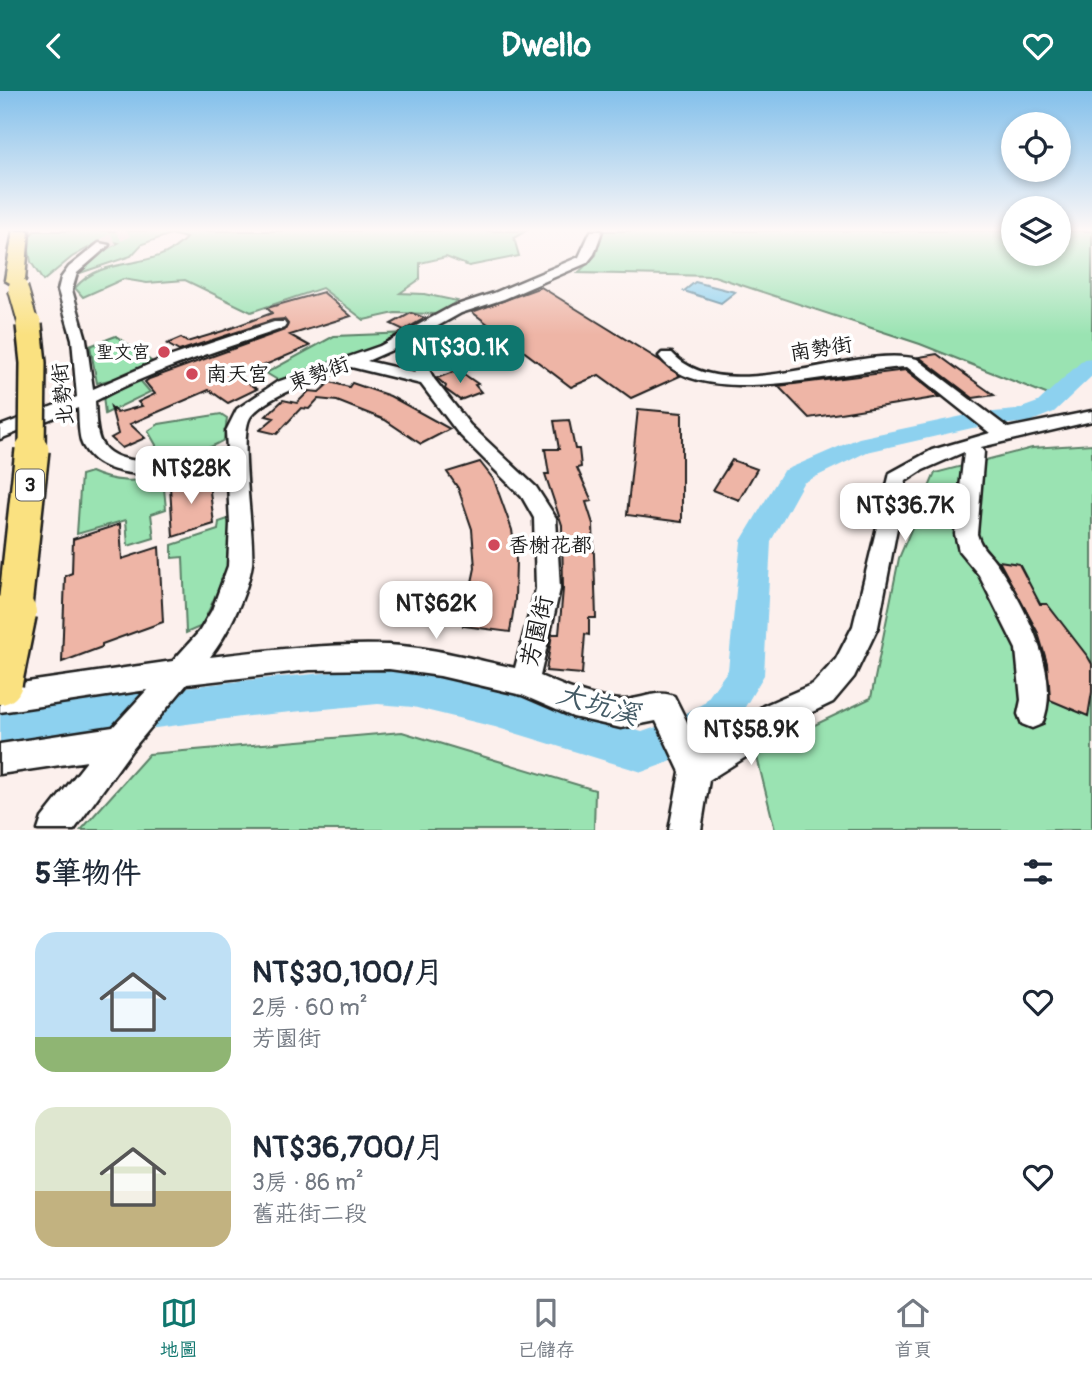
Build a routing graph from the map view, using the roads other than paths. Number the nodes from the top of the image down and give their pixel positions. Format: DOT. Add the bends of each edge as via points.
graph roads {
  1 [pos="5,265"];
  2 [pos="18,265"];
  3 [pos="77,265"];
  4 [pos="570,265"];
  5 [pos="16,284"];
  6 [pos="279,325"];
  7 [pos="405,339"];
  8 [pos="667,356"];
  9 [pos="352,362"];
  10 [pos="427,380"];
  11 [pos="86,399"];
  12 [pos="972,409"];
  13 [pos="1092,416"];
  14 [pos="1001,432"];
  15 [pos="0,433"];
  16 [pos="967,445"];
  17 [pos="236,454"];
  18 [pos="182,672"];
  19 [pos="0,682"];
  20 [pos="525,683"];
  21 [pos="0,699"];
  22 [pos="1032,714"];
  23 [pos="121,741"];
  24 [pos="0,759"];
  25 [pos="691,764"];
  26 [pos="54,830"];
  27 [pos="685,830"];
  1 -- 5 [label="highway, 3"];
  2 -- 5 [label="highway"];
  3 -- 11 [label="street, 北勢街" via="66,284"];
  4 -- 7 [label="street, 東勢街" via="456,310"];
  5 -- 19 [label="highway, 3, bridge" via="28,320 33,363 32,466 17,601"];
  6 -- 11 [label="street" via="163,364"];
  7 -- 9 [label="street, 東勢街"];
  7 -- 10 [label="street"];
  8 -- 12 [label="street, 南勢街" via="677,367 707,378 752,380 903,360"];
  9 -- 10 [label="street"];
  9 -- 17 [label="street, 東勢街" via="283,386 252,405 235,431"];
  10 -- 20 [label="street, 芳園街" via="464,429 529,492 545,518 548,589"];
  11 -- 15 [label="street"];
  11 -- 17 [label="street, 北勢街" via="91,444 97,454 113,461 159,468"];
  12 -- 14 [label="street"];
  13 -- 14 [label="street"];
  14 -- 16 [label="street"];
  16 -- 22 [label="street" via="975,452 966,534 971,551 988,569 1029,648 1035,700"];
  16 -- 25 [label="street" via="930,456 897,478 865,627 845,668 823,693 773,716 739,745"];
  17 -- 18 [label="street, 東勢街" via="240,566 208,641"];
  18 -- 20 [label="street, 芳園街" via="310,657 389,657"];
  18 -- 21 [label="street, 芳園街"];
  18 -- 23 [label="street, 東勢街"];
  20 -- 25 [label="street" via="573,704 621,714 664,706"];
  23 -- 24 [label="street"];
  23 -- 26 [label="street"];
  25 -- 27 [label="street"];
}
